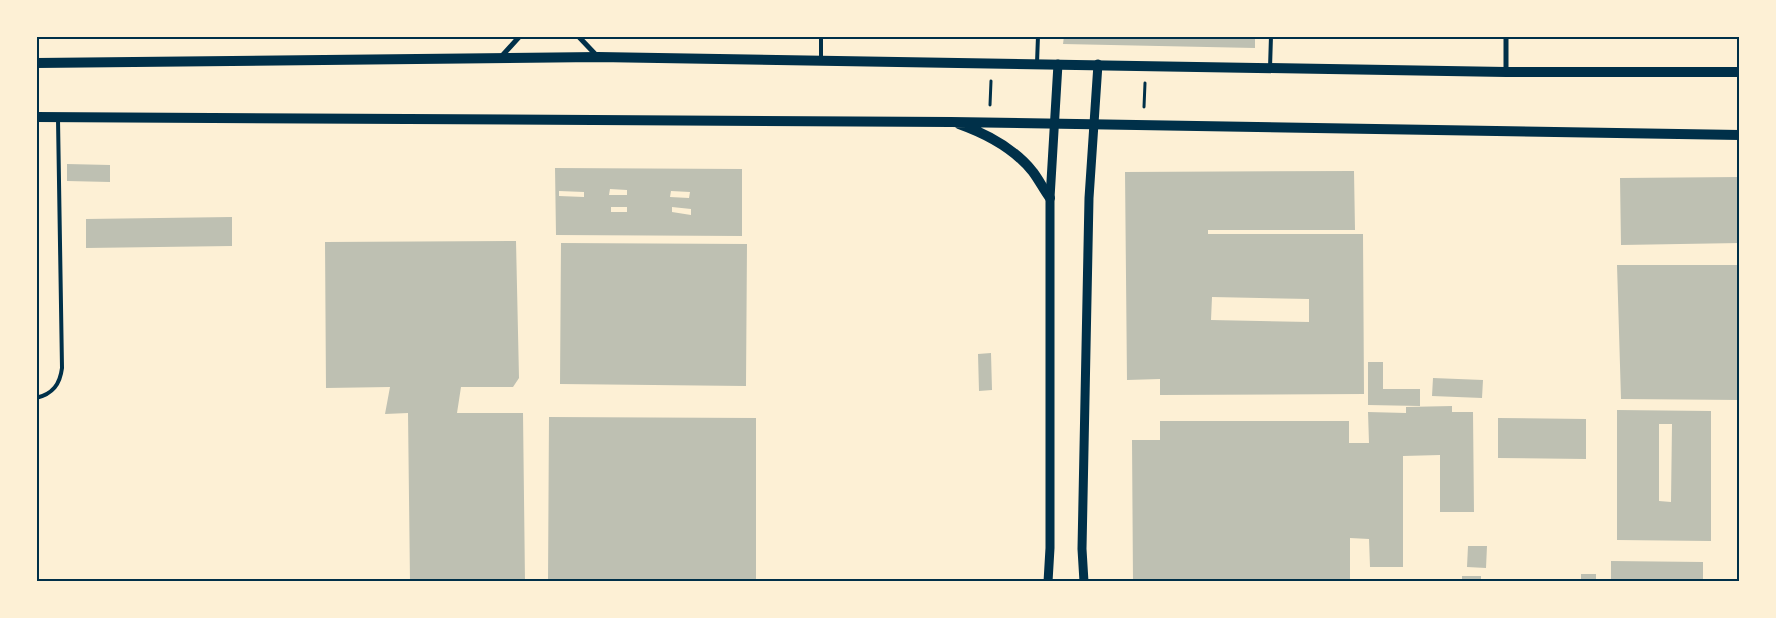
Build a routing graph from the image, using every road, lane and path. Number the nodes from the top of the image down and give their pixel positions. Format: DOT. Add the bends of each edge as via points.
graph roads {
  1 [pos="37,36"];
  2 [pos="520,36"];
  3 [pos="578,36"];
  4 [pos="821,36"];
  5 [pos="1038,36"];
  6 [pos="1271,36"];
  7 [pos="1506,36"];
  8 [pos="598,57"];
  9 [pos="500,58"];
  10 [pos="820,60"];
  11 [pos="36,63"];
  12 [pos="992,63"];
  13 [pos="1037,63"];
  14 [pos="1058,64"];
  15 [pos="1098,64"];
  16 [pos="1146,66"];
  17 [pos="1270,68"];
  18 [pos="1506,72"];
  19 [pos="1740,72"];
  20 [pos="36,117"];
  21 [pos="58,117"];
  22 [pos="951,122"];
  23 [pos="990,122"];
  24 [pos="1055,124"];
  25 [pos="1094,124"];
  26 [pos="1143,125"];
  27 [pos="1740,135"];
  28 [pos="1050,198"];
  29 [pos="36,398"];
  30 [pos="1048,582"];
  31 [pos="1084,582"];
  1 -- 11 [label="lane"];
  2 -- 9 [label="street"];
  3 -- 8 [label="street"];
  4 -- 10 [label="lane"];
  5 -- 13 [label="lane"];
  6 -- 17 [label="lane"];
  7 -- 18 [label="street"];
  8 -- 9 [label="main road"];
  8 -- 10 [label="main road"];
  9 -- 11 [label="main road"];
  10 -- 12 [label="main road"];
  12 -- 13 [label="main road"];
  12 -- 23 [label="path"];
  13 -- 14 [label="main road"];
  14 -- 15 [label="main road"];
  14 -- 24 [label="street"];
  15 -- 16 [label="main road"];
  15 -- 25 [label="street"];
  16 -- 17 [label="main road"];
  16 -- 26 [label="path"];
  17 -- 18 [label="main road"];
  18 -- 19 [label="main road"];
  20 -- 21 [label="main road"];
  21 -- 22 [label="main road"];
  21 -- 29 [label="lane" via="62,368 61,377 52,391"];
  22 -- 23 [label="main road"];
  22 -- 28 [label="main road" via="982,132 1009,149 1032,171"];
  23 -- 24 [label="main road"];
  24 -- 25 [label="main road"];
  24 -- 28 [label="street"];
  25 -- 26 [label="main road"];
  25 -- 31 [label="street" via="1089,198"];
  26 -- 27 [label="main road"];
  28 -- 30 [label="street"];
}
